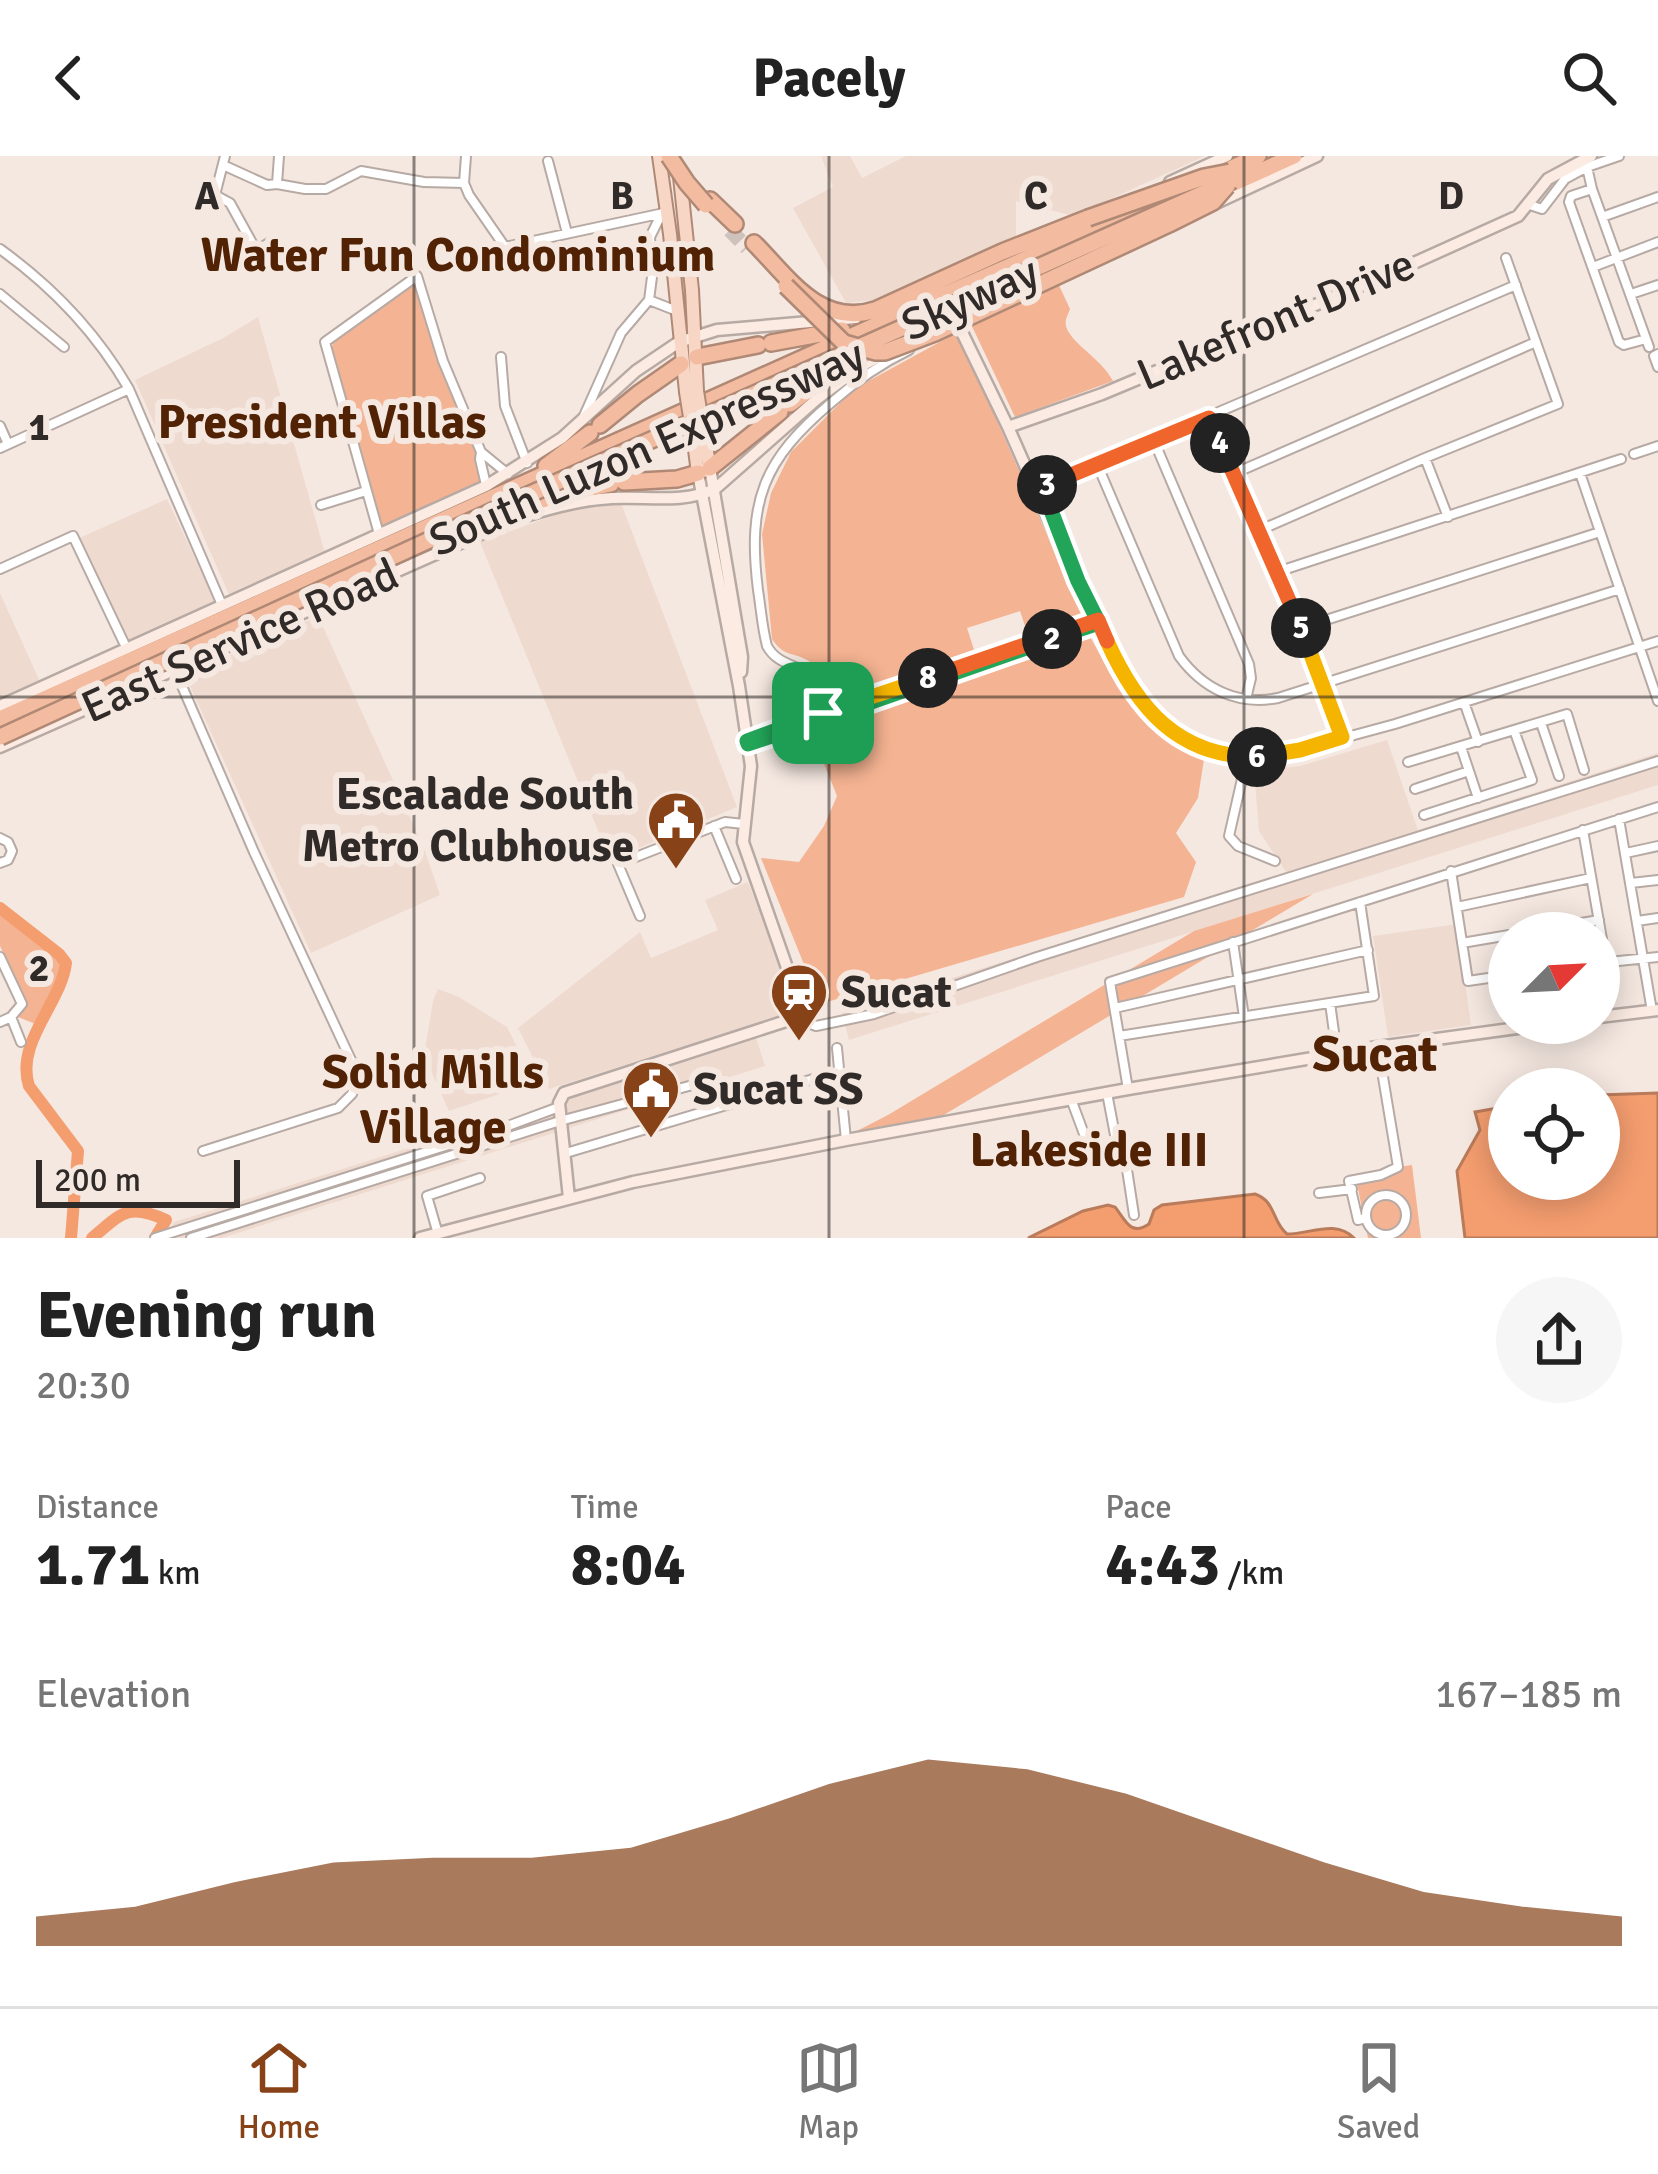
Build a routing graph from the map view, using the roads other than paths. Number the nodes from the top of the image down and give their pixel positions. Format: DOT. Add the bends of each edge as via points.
graph roads {
  1 [pos="279,156"];
  2 [pos="466,156"];
  3 [pos="659,156"];
  4 [pos="673,156"];
  5 [pos="1262,156"];
  6 [pos="1284,156"];
  7 [pos="1294,156"];
  8 [pos="1317,156"];
  9 [pos="1619,156"];
  10 [pos="224,160"];
  11 [pos="548,161"];
  12 [pos="1589,162"];
  13 [pos="1230,169"];
  14 [pos="464,183"];
  15 [pos="272,184"];
  16 [pos="1592,189"];
  17 [pos="1658,197"];
  18 [pos="663,212"];
  19 [pos="1602,217"];
  20 [pos="732,227"];
  21 [pos="567,233"];
  22 [pos="670,235"];
  23 [pos="270,242"];
  24 [pos="1658,242"];
  25 [pos="651,247"];
  26 [pos="256,250"];
  27 [pos="3,251"];
  28 [pos="1617,256"];
  29 [pos="1506,258"];
  30 [pos="0,263"];
  31 [pos="1593,267"];
  32 [pos="231,271"];
  33 [pos="1516,285"];
  34 [pos="1658,285"];
  35 [pos="0,294"];
  36 [pos="1631,294"];
  37 [pos="649,300"];
  38 [pos="914,308"];
  39 [pos="694,310"];
  40 [pos="677,311"];
  41 [pos="961,323"];
  42 [pos="1658,326"];
  43 [pos="695,335"];
  44 [pos="888,340"];
  45 [pos="679,342"];
  46 [pos="1536,342"];
  47 [pos="1650,345"];
  48 [pos="64,347"];
  49 [pos="501,357"];
  50 [pos="689,360"];
  51 [pos="1658,367"];
  52 [pos="129,389"];
  53 [pos="1209,418"];
  54 [pos="0,426"];
  55 [pos="1011,426"];
  56 [pos="589,428"];
  57 [pos="1154,441"];
  58 [pos="4,446"];
  59 [pos="1658,446"];
  60 [pos="481,452"];
  61 [pos="1634,454"];
  62 [pos="1424,458"];
  63 [pos="1621,459"];
  64 [pos="527,463"];
  65 [pos="1096,464"];
  66 [pos="704,471"];
  67 [pos="1233,473"];
  68 [pos="1580,473"];
  69 [pos="508,474"];
  70 [pos="1039,488"];
  71 [pos="715,489"];
  72 [pos="366,491"];
  73 [pos="489,492"];
  74 [pos="702,495"];
  75 [pos="321,505"];
  76 [pos="502,513"];
  77 [pos="1448,517"];
  78 [pos="1258,531"];
  79 [pos="1600,532"];
  80 [pos="379,536"];
  81 [pos="0,569"];
  82 [pos="1276,572"];
  83 [pos="1620,589"];
  84 [pos="223,606"];
  85 [pos="1098,621"];
  86 [pos="1301,628"];
  87 [pos="1658,641"];
  88 [pos="124,643"];
  89 [pos="1640,648"];
  90 [pos="174,668"];
  91 [pos="1324,683"];
  92 [pos="739,686"];
  93 [pos="1656,687"];
  94 [pos="1246,699"];
  95 [pos="1658,701"];
  96 [pos="1464,702"];
  97 [pos="0,706"];
  98 [pos="824,716"];
  99 [pos="0,719"];
  100 [pos="1540,723"];
  101 [pos="1514,730"];
  102 [pos="1342,737"];
  103 [pos="0,738"];
  104 [pos="1478,742"];
  105 [pos="748,743"];
  106 [pos="1461,747"];
  107 [pos="1247,757"];
  108 [pos="1658,761"];
  109 [pos="1408,763"];
  110 [pos="1584,770"];
  111 [pos="1469,771"];
  112 [pos="1559,776"];
  113 [pos="1415,789"];
  114 [pos="1478,798"];
  115 [pos="1658,807"];
  116 [pos="1424,815"];
  117 [pos="1619,819"];
  118 [pos="744,824"];
  119 [pos="713,826"];
  120 [pos="1583,830"];
  121 [pos="0,838"];
  122 [pos="1658,846"];
  123 [pos="1625,853"];
  124 [pos="1275,861"];
  125 [pos="0,863"];
  126 [pos="1451,871"];
  127 [pos="1591,878"];
  128 [pos="736,879"];
  129 [pos="1658,880"];
  130 [pos="1631,883"];
  131 [pos="1360,902"];
  132 [pos="1456,907"];
  133 [pos="1597,912"];
  134 [pos="640,916"];
  135 [pos="1658,918"];
  136 [pos="1637,921"];
  137 [pos="1488,939"];
  138 [pos="1233,942"];
  139 [pos="1462,943"];
  140 [pos="1368,950"];
  141 [pos="0,957"];
  142 [pos="1658,957"];
  143 [pos="1643,959"];
  144 [pos="1620,961"];
  145 [pos="1488,978"];
  146 [pos="1239,980"];
  147 [pos="1330,1003"];
  148 [pos="1115,1008"];
  149 [pos="1655,1010"];
  150 [pos="796,1013"];
  151 [pos="1620,1014"];
  152 [pos="10,1017"];
  153 [pos="1244,1017"];
  154 [pos="0,1022"];
  155 [pos="1488,1032"];
  156 [pos="1119,1036"];
  157 [pos="21,1042"];
  158 [pos="1378,1047"];
  159 [pos="837,1048"];
  160 [pos="1337,1054"];
  161 [pos="840,1071"];
  162 [pos="711,1080"];
  163 [pos="1127,1089"];
  164 [pos="1107,1093"];
  165 [pos="1071,1100"];
  166 [pos="559,1107"];
  167 [pos="560,1121"];
  168 [pos="846,1141"];
  169 [pos="1088,1142"];
  170 [pos="203,1151"];
  171 [pos="566,1153"];
  172 [pos="1381,1175"];
  173 [pos="480,1178"];
  174 [pos="1352,1189"];
  175 [pos="1319,1193"];
  176 [pos="1383,1195"];
  177 [pos="569,1198"];
  178 [pos="1134,1214"];
  179 [pos="1366,1218"];
  180 [pos="438,1234"];
  181 [pos="1389,1236"];
  182 [pos="157,1238"];
  183 [pos="191,1238"];
  184 [pos="420,1238"];
  1 -- 15 [label="street"];
  2 -- 14 [label="street"];
  3 -- 18 [label="main road"];
  4 -- 20 [label="highway, bridge" via="687,184"];
  4 -- 39 [label="main road"];
  5 -- 13 [label="highway, Skyway"];
  5 -- 38 [label="highway, South Luzon Expressway"];
  6 -- 13 [label="highway, Skyway"];
  7 -- 44 [label="highway, South Luzon Expressway"];
  8 -- 41 [label="main road, East Service Road" via="1032,283"];
  9 -- 12 [label="street"];
  10 -- 15 [label="street"];
  10 -- 26 [label="street" via="215,195 230,203"];
  11 -- 21 [label="street"];
  12 -- 16 [label="street"];
  12 -- 55 [label="main road, Lakefront Drive" via="1548,179 1518,216"];
  13 -- 13 [label="highway, bridge" via="1213,202 886,352 844,343 750,246 813,302 863,314 1088,218"];
  13 -- 43 [label="main road" via="884,311"];
  13 -- 103 [label="highway, Skyway, bridge"];
  14 -- 15 [label="street" via="365,171 326,189"];
  14 -- 21 [label="street" via="505,247"];
  16 -- 19 [label="street"];
  16 -- 31 [label="street" via="1569,202"];
  17 -- 19 [label="street"];
  18 -- 21 [label="street"];
  18 -- 22 [label="main road"];
  18 -- 25 [label="street"];
  19 -- 28 [label="street"];
  22 -- 25 [label="street"];
  22 -- 40 [label="main road"];
  23 -- 26 [label="street"];
  24 -- 28 [label="street"];
  25 -- 37 [label="street"];
  26 -- 32 [label="street"];
  27 -- 30 [label="street"];
  27 -- 52 [label="street" via="77,316"];
  28 -- 31 [label="street"];
  28 -- 36 [label="street"];
  29 -- 33 [label="street"];
  31 -- 47 [label="street" via="1619,342"];
  33 -- 46 [label="street"];
  33 -- 53 [label="street"];
  34 -- 36 [label="street"];
  35 -- 48 [label="street"];
  36 -- 47 [label="street"];
  37 -- 40 [label="street"];
  37 -- 56 [label="street" via="621,333"];
  38 -- 50 [label="highway"];
  38 -- 73 [label="highway, South Luzon Expressway"];
  39 -- 40 [label="main road"];
  39 -- 43 [label="main road"];
  40 -- 45 [label="main road"];
  41 -- 55 [label="main road"];
  41 -- 71 [label="main road, East Service Road" via="861,366"];
  41 -- 98 [label="street" via="852,385 792,438 766,482 754,543 764,633 774,658 812,678"];
  42 -- 47 [label="street"];
  43 -- 45 [label="main road"];
  43 -- 50 [label="main road"];
  44 -- 66 [label="highway" via="827,376"];
  44 -- 76 [label="highway, South Luzon Expressway"];
  45 -- 50 [label="main road"];
  45 -- 56 [label="main road" via="637,371"];
  46 -- 62 [label="street" via="1558,404"];
  46 -- 67 [label="street"];
  47 -- 51 [label="street"];
  49 -- 64 [label="street" via="505,406"];
  50 -- 56 [label="highway"];
  50 -- 66 [label="main road, bridge"];
  52 -- 58 [label="street"];
  52 -- 84 [label="street"];
  53 -- 57 [label="street"];
  53 -- 67 [label="street"];
  54 -- 58 [label="street"];
  55 -- 70 [label="main road"];
  56 -- 64 [label="main road"];
  56 -- 73 [label="highway" via="536,473"];
  57 -- 65 [label="street"];
  57 -- 94 [label="street" via="1249,664"];
  59 -- 61 [label="street"];
  60 -- 69 [label="street"];
  60 -- 72 [label="street" via="417,276 326,342"];
  60 -- 73 [label="street"];
  62 -- 77 [label="street"];
  62 -- 78 [label="street"];
  63 -- 68 [label="street"];
  64 -- 69 [label="main road"];
  65 -- 70 [label="street"];
  65 -- 94 [label="street" via="1179,656 1216,691"];
  66 -- 71 [label="main road"];
  66 -- 74 [label="main road"];
  66 -- 76 [label="highway" via="561,494"];
  67 -- 78 [label="street"];
  68 -- 77 [label="street"];
  68 -- 79 [label="street"];
  69 -- 73 [label="main road"];
  70 -- 85 [label="main road"];
  71 -- 74 [label="main road, East Service Road"];
  71 -- 92 [label="main road" via="742,656"];
  72 -- 75 [label="street"];
  72 -- 80 [label="street"];
  73 -- 80 [label="main road"];
  73 -- 99 [label="highway, South Luzon Expressway"];
  74 -- 90 [label="main road, East Service Road" via="589,500 534,512"];
  74 -- 92 [label="main road"];
  76 -- 103 [label="highway, South Luzon Expressway"];
  77 -- 82 [label="street"];
  78 -- 82 [label="street"];
  79 -- 83 [label="street"];
  79 -- 86 [label="street"];
  80 -- 84 [label="main road"];
  81 -- 88 [label="street" via="73,536"];
  82 -- 86 [label="street"];
  83 -- 89 [label="street"];
  83 -- 91 [label="street"];
  84 -- 97 [label="main road"];
  85 -- 98 [label="main road"];
  85 -- 107 [label="street" via="1132,691 1161,723 1189,741"];
  86 -- 91 [label="street"];
  87 -- 89 [label="street"];
  89 -- 93 [label="street"];
  89 -- 96 [label="street"];
  90 -- 103 [label="main road, East Service Road"];
  90 -- 170 [label="street" via="358,1075 338,1108"];
  91 -- 94 [label="street"];
  91 -- 102 [label="street"];
  92 -- 105 [label="main road"];
  93 -- 95 [label="street"];
  96 -- 102 [label="street"];
  96 -- 104 [label="street"];
  98 -- 105 [label="main road"];
  100 -- 101 [label="street"];
  100 -- 110 [label="street" via="1567,715"];
  100 -- 112 [label="street"];
  101 -- 104 [label="street"];
  101 -- 114 [label="street" via="1532,780"];
  102 -- 107 [label="street"];
  104 -- 106 [label="street"];
  105 -- 118 [label="main road"];
  106 -- 109 [label="street"];
  106 -- 111 [label="street"];
  107 -- 124 [label="street" via="1229,836"];
  108 -- 150 [label="street" via="874,1014 816,1026"];
  111 -- 113 [label="street"];
  111 -- 114 [label="street"];
  114 -- 116 [label="street"];
  115 -- 117 [label="street"];
  117 -- 120 [label="street"];
  117 -- 123 [label="street"];
  118 -- 119 [label="street"];
  118 -- 150 [label="main road"];
  119 -- 128 [label="street"];
  119 -- 134 [label="street" via="618,864"];
  120 -- 126 [label="street"];
  120 -- 127 [label="street"];
  121 -- 125 [label="street" via="12,851"];
  122 -- 123 [label="street"];
  123 -- 130 [label="street"];
  126 -- 131 [label="street"];
  126 -- 132 [label="street"];
  127 -- 132 [label="street"];
  127 -- 133 [label="street"];
  129 -- 130 [label="street"];
  130 -- 136 [label="street"];
  131 -- 138 [label="street"];
  131 -- 140 [label="street"];
  132 -- 139 [label="street"];
  135 -- 136 [label="street"];
  136 -- 143 [label="street"];
  137 -- 139 [label="street"];
  138 -- 146 [label="street"];
  138 -- 148 [label="street" via="1109,982"];
  139 -- 145 [label="street" via="1468,981"];
  140 -- 146 [label="street"];
  140 -- 147 [label="street" via="1374,996"];
  141 -- 152 [label="street" via="22,1004"];
  142 -- 143 [label="street"];
  143 -- 144 [label="street"];
  143 -- 149 [label="street"];
  146 -- 148 [label="street"];
  146 -- 153 [label="street"];
  147 -- 153 [label="street"];
  147 -- 160 [label="street"];
  148 -- 156 [label="street"];
  149 -- 151 [label="main road"];
  150 -- 166 [label="main road" via="571,1089"];
  152 -- 154 [label="street"];
  152 -- 157 [label="street"];
  153 -- 156 [label="street"];
  155 -- 158 [label="main road"];
  156 -- 163 [label="street"];
  158 -- 160 [label="main road"];
  158 -- 172 [label="street" via="1398,1167"];
  159 -- 161 [label="street"];
  160 -- 163 [label="main road"];
  161 -- 168 [label="street"];
  161 -- 171 [label="street"];
  162 -- 167 [label="street"];
  163 -- 164 [label="main road"];
  164 -- 165 [label="main road"];
  164 -- 178 [label="street"];
  165 -- 168 [label="main road"];
  165 -- 169 [label="street"];
  166 -- 167 [label="main road"];
  166 -- 182 [label="street"];
  167 -- 171 [label="main road"];
  167 -- 183 [label="street"];
  168 -- 177 [label="main road"];
  171 -- 177 [label="main road"];
  172 -- 174 [label="street" via="1349,1181"];
  172 -- 176 [label="street"];
  173 -- 180 [label="street" via="428,1195"];
  174 -- 175 [label="street"];
  174 -- 179 [label="street" via="1358,1220"];
  176 -- 179 [label="street"];
  176 -- 181 [label="street" via="1400,1199 1406,1211 1404,1225"];
  177 -- 180 [label="main road"];
  179 -- 181 [label="street"];
  180 -- 184 [label="main road"];
}
